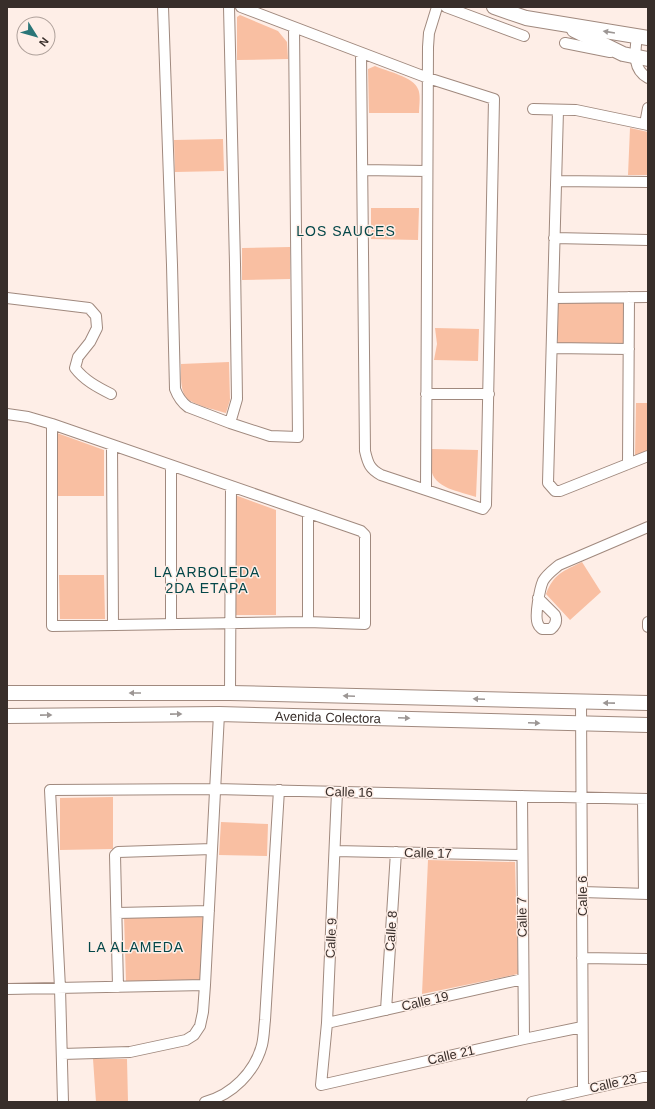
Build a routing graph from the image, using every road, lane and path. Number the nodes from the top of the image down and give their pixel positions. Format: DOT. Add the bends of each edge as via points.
graph roads {
  1 [pos="163,7"];
  2 [pos="229,7"];
  3 [pos="241,7"];
  4 [pos="437,7"];
  5 [pos="446,7"];
  6 [pos="494,7"];
  7 [pos="561,24"];
  8 [pos="294,28"];
  9 [pos="524,36"];
  10 [pos="643,37"];
  11 [pos="565,43"];
  12 [pos="361,53"];
  13 [pos="635,56"];
  14 [pos="428,78"];
  15 [pos="648,78"];
  16 [pos="648,108"];
  17 [pos="533,109"];
  18 [pos="558,110"];
  19 [pos="647,125"];
  20 [pos="362,170"];
  21 [pos="427,170"];
  22 [pos="556,181"];
  23 [pos="648,182"];
  24 [pos="554,238"];
  25 [pos="648,240"];
  26 [pos="629,297"];
  27 [pos="648,297"];
  28 [pos="7,298"];
  29 [pos="553,298"];
  30 [pos="552,348"];
  31 [pos="629,349"];
  32 [pos="111,394"];
  33 [pos="426,394"];
  34 [pos="489,394"];
  35 [pos="7,414"];
  36 [pos="230,423"];
  37 [pos="52,424"];
  38 [pos="112,446"];
  39 [pos="648,456"];
  40 [pos="628,464"];
  41 [pos="171,466"];
  42 [pos="231,486"];
  43 [pos="426,490"];
  44 [pos="308,513"];
  45 [pos="648,527"];
  46 [pos="538,598"];
  47 [pos="308,622"];
  48 [pos="648,622"];
  49 [pos="230,623"];
  50 [pos="171,624"];
  51 [pos="113,625"];
  52 [pos="648,627"];
  53 [pos="7,693"];
  54 [pos="230,693"];
  55 [pos="581,702"];
  56 [pos="648,704"];
  57 [pos="219,714"];
  58 [pos="7,716"];
  59 [pos="581,724"];
  60 [pos="648,725"];
  61 [pos="216,789"];
  62 [pos="279,790"];
  63 [pos="337,792"];
  64 [pos="522,796"];
  65 [pos="582,797"];
  66 [pos="645,799"];
  67 [pos="212,849"];
  68 [pos="334,851"];
  69 [pos="396,852"];
  70 [pos="522,855"];
  71 [pos="582,892"];
  72 [pos="646,894"];
  73 [pos="209,911"];
  74 [pos="116,913"];
  75 [pos="582,958"];
  76 [pos="648,959"];
  77 [pos="523,979"];
  78 [pos="205,985"];
  79 [pos="118,987"];
  80 [pos="60,988"];
  81 [pos="7,990"];
  82 [pos="386,1010"];
  83 [pos="327,1023"];
  84 [pos="582,1027"];
  85 [pos="524,1039"];
  86 [pos="62,1054"];
  87 [pos="648,1077"];
  88 [pos="321,1085"];
  89 [pos="582,1090"];
  90 [pos="555,1099"];
  91 [pos="63,1102"];
  92 [pos="205,1102"];
  93 [pos="532,1102"];
  1 -- 36 [label="street" via="175,389 182,403 188,407"];
  2 -- 36 [label="street" via="237,399"];
  3 -- 8 [label="street"];
  4 -- 14 [label="street" via="429,33"];
  5 -- 9 [label="street"];
  6 -- 7 [label="street" via="526,18"];
  10 -- 7 [label="street, one-way"];
  7 -- 13 [label="street"];
  8 -- 12 [label="street"];
  8 -- 36 [label="street" via="298,437 270,436"];
  10 -- 13 [label="street"];
  11 -- 13 [label="street"];
  12 -- 14 [label="street"];
  12 -- 20 [label="street"];
  13 -- 15 [label="street" via="641,73"];
  14 -- 21 [label="street"];
  14 -- 34 [label="street" via="494,99"];
  16 -- 19 [label="street"];
  17 -- 18 [label="street"];
  18 -- 19 [label="street" via="576,110"];
  18 -- 22 [label="street"];
  20 -- 21 [label="street"];
  20 -- 43 [label="street" via="367,461 373,470 381,475"];
  21 -- 33 [label="street"];
  22 -- 23 [label="street"];
  22 -- 24 [label="street"];
  24 -- 25 [label="street"];
  24 -- 29 [label="street"];
  26 -- 27 [label="street"];
  26 -- 29 [label="street"];
  26 -- 31 [label="street"];
  28 -- 32 [label="street" via="89,308 96,316 97,328 78,357 75,368 96,387"];
  29 -- 30 [label="street"];
  30 -- 31 [label="street"];
  30 -- 40 [label="street" via="548,483 560,491"];
  31 -- 40 [label="street"];
  33 -- 34 [label="street"];
  33 -- 43 [label="street"];
  34 -- 43 [label="street" via="486,506 478,509"];
  35 -- 37 [label="street"];
  37 -- 38 [label="street"];
  37 -- 51 [label="street" via="52,626"];
  38 -- 41 [label="street"];
  38 -- 51 [label="street"];
  39 -- 40 [label="street"];
  41 -- 42 [label="street"];
  41 -- 50 [label="street"];
  42 -- 44 [label="street"];
  42 -- 49 [label="street"];
  44 -- 47 [label="street"];
  44 -- 47 [label="street" via="361,531 364,535 365,624"];
  45 -- 46 [label="street" via="559,565 544,579"];
  47 -- 49 [label="street"];
  48 -- 52 [label="street"];
  49 -- 50 [label="street"];
  49 -- 54 [label="street"];
  50 -- 51 [label="street"];
  54 -- 53 [label="street, Avenida Colectora, one-way"];
  55 -- 54 [label="street, Avenida Colectora, one-way"];
  56 -- 55 [label="street, Avenida Colectora, one-way"];
  55 -- 59 [label="street, Calle 6"];
  58 -- 57 [label="street, Avenida Colectora, one-way"];
  57 -- 59 [label="street, Avenida Colectora, one-way"];
  57 -- 61 [label="street"];
  59 -- 60 [label="street, Avenida Colectora"];
  59 -- 65 [label="street, Calle 6"];
  61 -- 62 [label="street, Calle 16"];
  61 -- 67 [label="street"];
  61 -- 80 [label="street, Calle 16" via="50,790"];
  62 -- 63 [label="street, Calle 16"];
  62 -- 92 [label="street" via="262,1044 248,1072 239,1083 229,1092"];
  63 -- 64 [label="street, Calle 16"];
  63 -- 68 [label="street, Calle 9"];
  64 -- 65 [label="street, Calle 16"];
  64 -- 70 [label="street, Calle 7"];
  65 -- 66 [label="street, Calle 16"];
  65 -- 71 [label="street, Calle 6"];
  66 -- 72 [label="street"];
  67 -- 73 [label="street"];
  67 -- 74 [label="street" via="118,852 115,855"];
  68 -- 69 [label="street, Calle 17"];
  68 -- 83 [label="street, Calle 9"];
  69 -- 70 [label="street, Calle 17"];
  69 -- 82 [label="street, Calle 8"];
  70 -- 77 [label="street, Calle 7"];
  71 -- 72 [label="street"];
  71 -- 75 [label="street, Calle 6"];
  73 -- 74 [label="street"];
  73 -- 78 [label="street"];
  74 -- 79 [label="street"];
  75 -- 76 [label="street"];
  75 -- 84 [label="street, Calle 6"];
  77 -- 82 [label="street, Calle 19"];
  77 -- 85 [label="street, Calle 7"];
  78 -- 79 [label="street"];
  78 -- 86 [label="street" via="200,1026 194,1035 186,1040 130,1052"];
  79 -- 80 [label="street"];
  80 -- 81 [label="street"];
  80 -- 86 [label="street"];
  82 -- 83 [label="street, Calle 19"];
  83 -- 88 [label="street, Calle 9"];
  84 -- 85 [label="street, Calle 21"];
  84 -- 89 [label="street, Calle 6"];
  85 -- 88 [label="street, Calle 21"];
  86 -- 91 [label="street"];
  87 -- 89 [label="street, Calle 23"];
  89 -- 90 [label="street, Calle 23"];
  90 -- 93 [label="street, Calle 23"];
}
